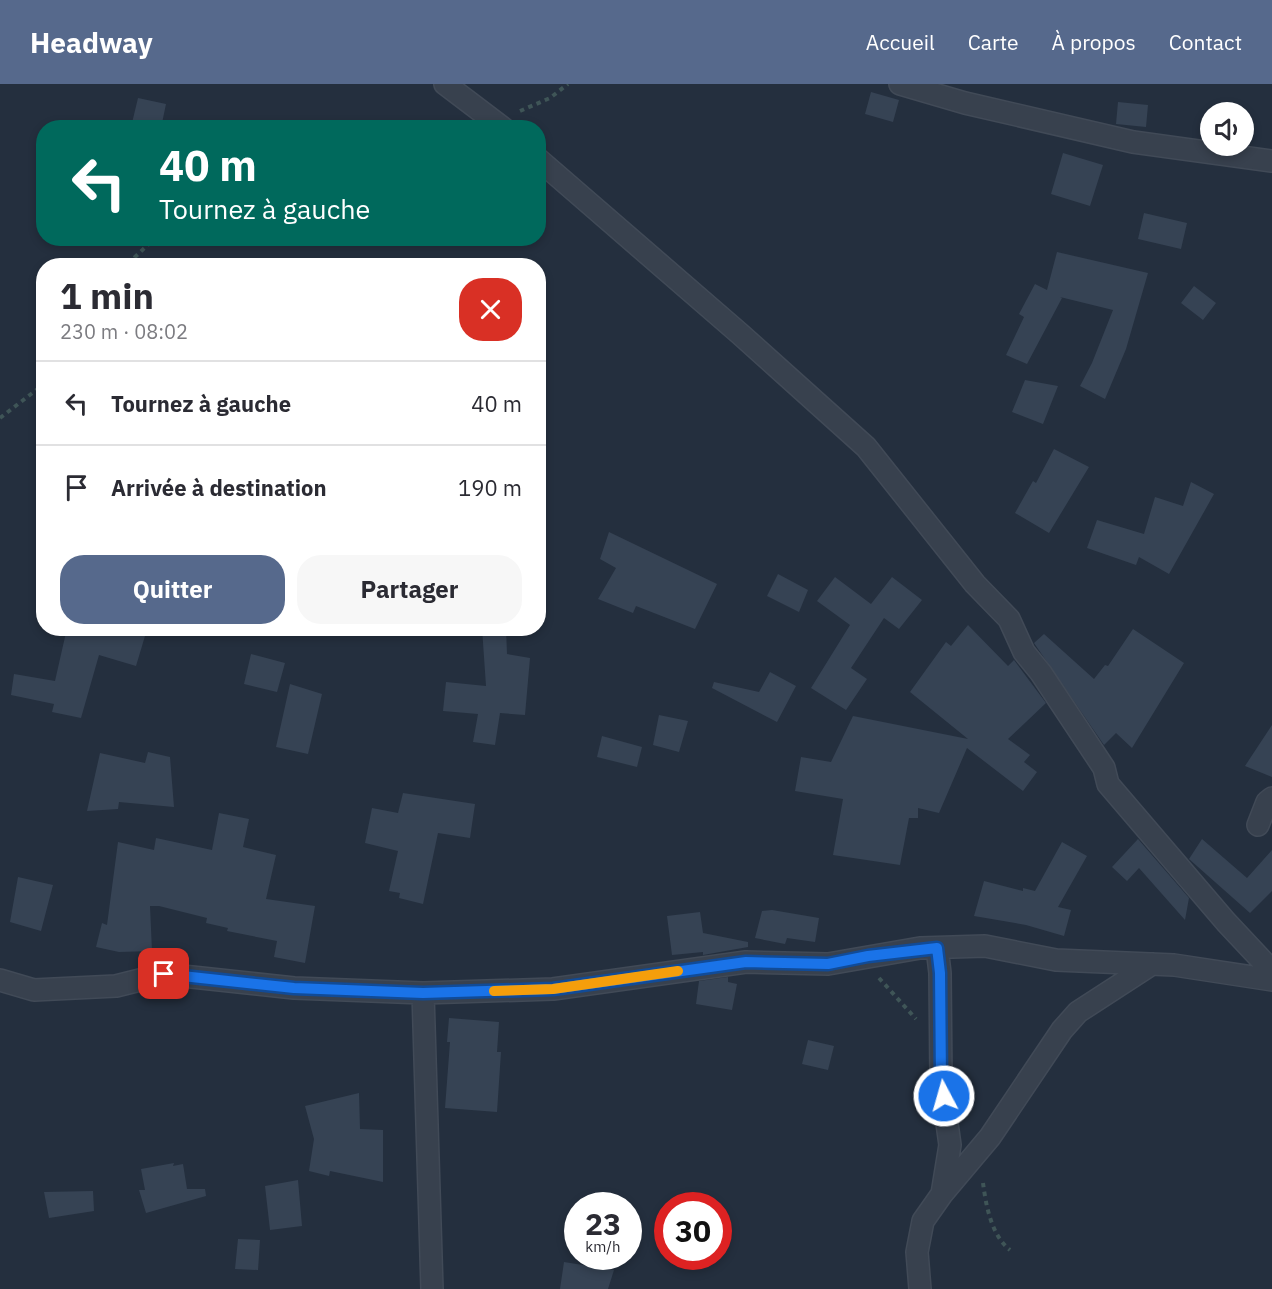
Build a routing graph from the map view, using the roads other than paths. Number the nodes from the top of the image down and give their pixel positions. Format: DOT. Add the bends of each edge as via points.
graph roads {
  1 [pos="445,84"];
  2 [pos="900,84"];
  3 [pos="492,120"];
  4 [pos="1272,161"];
  5 [pos="546,166"];
  6 [pos="1272,798"];
  7 [pos="1258,825"];
  8 [pos="937,948"];
  9 [pos="1152,964"];
  10 [pos="1272,971"];
  11 [pos="0,980"];
  12 [pos="1272,980"];
  13 [pos="423,993"];
  14 [pos="942,1194"];
  15 [pos="432,1289"];
  16 [pos="920,1289"];
  1 -- 3 [label="street"];
  2 -- 4 [label="street" via="1133,142"];
  5 -- 10 [label="street" via="866,447 975,584 1010,619 1024,652 1104,768 1108,784"];
  6 -- 7 [label="street"];
  8 -- 9 [label="street" via="985,946 1056,960"];
  8 -- 13 [label="street" via="828,964 746,962 553,989"];
  8 -- 14 [label="street" via="941,1080 950,1144"];
  9 -- 12 [label="street"];
  9 -- 14 [label="street" via="1078,1012 990,1137"];
  11 -- 13 [label="street" via="34,990 117,986 164,974 294,988"];
  13 -- 15 [label="street"];
  14 -- 16 [label="street" via="923,1221 917,1252"];
}
